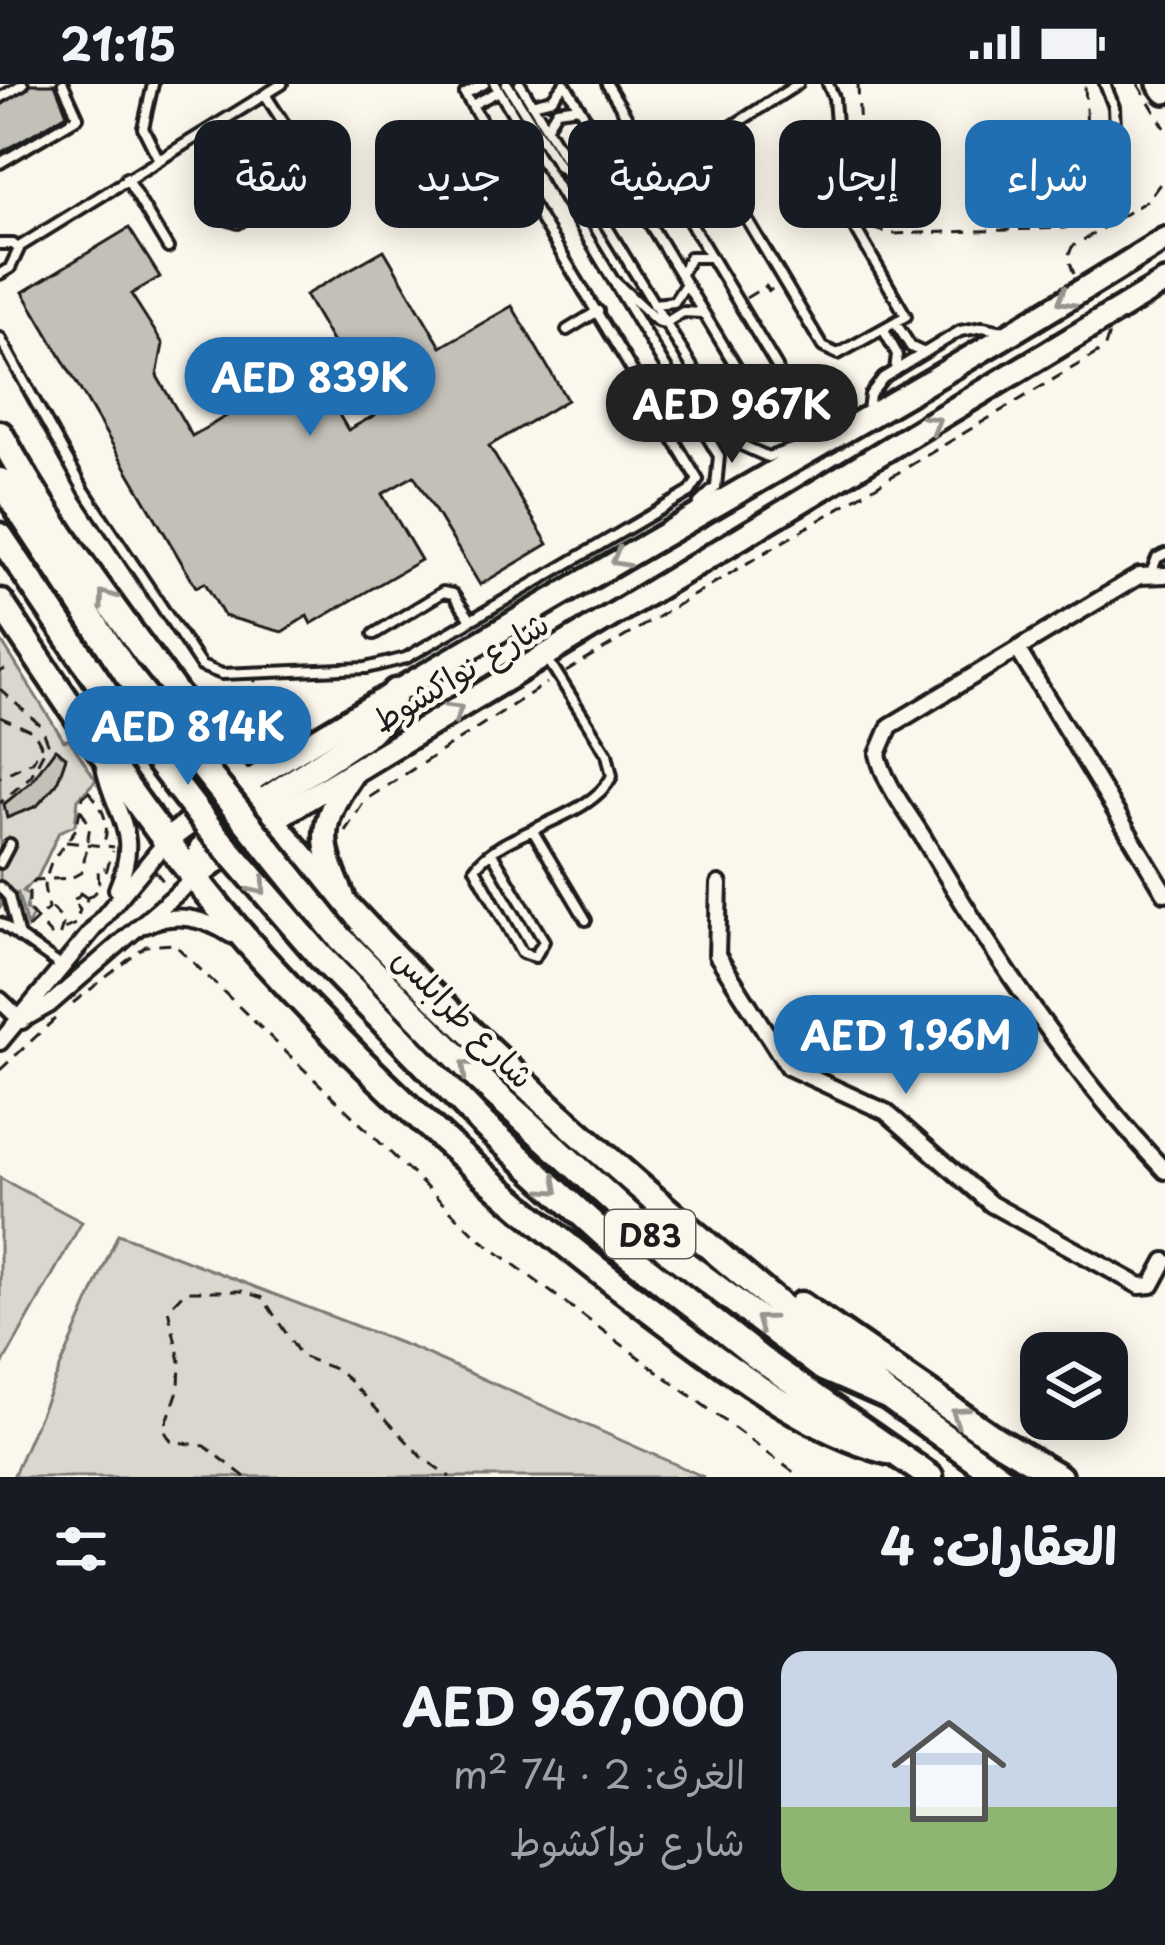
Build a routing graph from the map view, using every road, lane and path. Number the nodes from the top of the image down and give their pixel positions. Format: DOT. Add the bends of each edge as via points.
graph roads {
  1 [pos="23,84"];
  2 [pos="63,84"];
  3 [pos="153,84"];
  4 [pos="282,84"];
  5 [pos="484,84"];
  6 [pos="520,84"];
  7 [pos="565,84"];
  8 [pos="608,84"];
  9 [pos="798,84"];
  10 [pos="828,84"];
  11 [pos="858,84"];
  12 [pos="1085,84"];
  13 [pos="1106,84"];
  14 [pos="1138,84"];
  15 [pos="1159,84"];
  16 [pos="500,86"];
  17 [pos="1165,92"];
  18 [pos="265,94"];
  19 [pos="0,98"];
  20 [pos="532,104"];
  21 [pos="472,105"];
  22 [pos="579,107"];
  23 [pos="628,119"];
  24 [pos="280,120"];
  25 [pos="481,120"];
  26 [pos="587,120"];
  27 [pos="741,120"];
  28 [pos="1115,120"];
  29 [pos="546,128"];
  30 [pos="1165,128"];
  31 [pos="300,153"];
  32 [pos="158,158"];
  33 [pos="0,163"];
  34 [pos="568,164"];
  35 [pos="568,175"];
  36 [pos="126,178"];
  37 [pos="544,223"];
  38 [pos="607,228"];
  39 [pos="653,228"];
  40 [pos="694,228"];
  41 [pos="751,228"];
  42 [pos="1165,239"];
  43 [pos="0,244"];
  44 [pos="19,247"];
  45 [pos="169,248"];
  46 [pos="712,258"];
  47 [pos="0,274"];
  48 [pos="613,280"];
  49 [pos="684,280"];
  50 [pos="1165,283"];
  51 [pos="653,304"];
  52 [pos="598,311"];
  53 [pos="704,313"];
  54 [pos="895,322"];
  55 [pos="665,323"];
  56 [pos="883,329"];
  57 [pos="567,330"];
  58 [pos="1010,332"];
  59 [pos="0,338"];
  60 [pos="925,353"];
  61 [pos="895,371"];
  62 [pos="672,376"];
  63 [pos="665,397"];
  64 [pos="685,398"];
  65 [pos="653,403"];
  66 [pos="867,418"];
  67 [pos="0,434"];
  68 [pos="829,442"];
  69 [pos="0,481"];
  70 [pos="677,528"];
  71 [pos="0,536"];
  72 [pos="1165,554"];
  73 [pos="1158,574"];
  74 [pos="0,602"];
  75 [pos="471,620"];
  76 [pos="374,634"];
  77 [pos="1018,650"];
  78 [pos="546,656"];
  79 [pos="255,672"];
  80 [pos="0,689"];
  81 [pos="176,692"];
  82 [pos="395,692"];
  83 [pos="0,717"];
  84 [pos="324,733"];
  85 [pos="245,744"];
  86 [pos="44,748"];
  87 [pos="103,756"];
  88 [pos="355,771"];
  89 [pos="0,777"];
  90 [pos="242,782"];
  91 [pos="88,791"];
  92 [pos="107,796"];
  93 [pos="0,803"];
  94 [pos="80,807"];
  95 [pos="265,812"];
  96 [pos="532,831"];
  97 [pos="115,839"];
  98 [pos="168,839"];
  99 [pos="64,842"];
  100 [pos="10,844"];
  101 [pos="88,844"];
  102 [pos="101,847"];
  103 [pos="492,853"];
  104 [pos="0,861"];
  105 [pos="105,865"];
  106 [pos="1159,870"];
  107 [pos="197,876"];
  108 [pos="46,877"];
  109 [pos="718,884"];
  110 [pos="0,887"];
  111 [pos="1165,893"];
  112 [pos="347,904"];
  113 [pos="50,906"];
  114 [pos="108,907"];
  115 [pos="39,917"];
  116 [pos="586,920"];
  117 [pos="0,923"];
  118 [pos="64,929"];
  119 [pos="129,932"];
  120 [pos="19,937"];
  121 [pos="261,957"];
  122 [pos="62,967"];
  123 [pos="0,1000"];
  124 [pos="22,1021"];
  125 [pos="0,1042"];
  126 [pos="0,1070"];
  127 [pos="1165,1171"];
  128 [pos="1165,1261"];
  129 [pos="752,1282"];
  130 [pos="889,1397"];
  131 [pos="887,1450"];
  132 [pos="244,1477"];
  133 [pos="450,1477"];
  134 [pos="800,1477"];
  135 [pos="930,1477"];
  136 [pos="1000,1477"];
  137 [pos="1059,1477"];
  1 -- 19 [label="lane"];
  2 -- 33 [label="lane" via="78,117"];
  3 -- 32 [label="lane" via="143,128"];
  4 -- 18 [label="lane"];
  5 -- 21 [label="lane" via="465,94"];
  6 -- 20 [label="lane"];
  7 -- 20 [label="lane" via="552,99"];
  7 -- 22 [label="lane"];
  8 -- 23 [label="lane"];
  9 -- 27 [label="lane"];
  10 -- 54 [label="lane" via="839,196 906,316"];
  11 -- 12 [label="path" via="863,211 874,229 893,235 1080,223 1090,206"];
  13 -- 28 [label="lane"];
  14 -- 30 [label="path"];
  15 -- 17 [label="street"];
  16 -- 21 [label="lane"];
  16 -- 35 [label="lane"];
  16 -- 48 [label="lane"];
  18 -- 24 [label="lane"];
  18 -- 32 [label="lane"];
  20 -- 29 [label="lane"];
  21 -- 25 [label="lane"];
  22 -- 26 [label="lane"];
  22 -- 29 [label="lane" via="557,110"];
  29 -- 34 [label="lane"];
  31 -- 31 [label="lane" via="307,180 238,224 223,218 228,197"];
  32 -- 36 [label="lane"];
  36 -- 44 [label="lane"];
  36 -- 45 [label="lane"];
  37 -- 52 [label="lane"];
  38 -- 51 [label="lane"];
  39 -- 49 [label="lane"];
  40 -- 46 [label="lane"];
  41 -- 56 [label="lane" via="827,351 843,353"];
  42 -- 58 [label="street, شارع نواكشوط, one-way"];
  43 -- 44 [label="lane"];
  44 -- 47 [label="lane"];
  46 -- 49 [label="lane" via="690,257"];
  46 -- 53 [label="lane" via="780,372 774,389 746,383"];
  48 -- 55 [label="lane"];
  48 -- 62 [label="lane"];
  49 -- 51 [label="lane" via="674,302"];
  49 -- 53 [label="lane"];
  78 -- 50 [label="street, شارع نواكشوط, one-way"];
  51 -- 55 [label="lane"];
  52 -- 57 [label="lane"];
  52 -- 65 [label="lane"];
  53 -- 55 [label="lane" via="683,312"];
  54 -- 56 [label="lane"];
  54 -- 60 [label="lane"];
  55 -- 68 [label="lane" via="747,451 768,457"];
  56 -- 61 [label="lane" via="898,358"];
  58 -- 60 [label="lane" via="968,328"];
  58 -- 66 [label="street, شارع نواكشوط"];
  59 -- 79 [label="lane" via="84,490 196,660 214,673"];
  60 -- 61 [label="lane"];
  61 -- 66 [label="lane" via="873,389"];
  62 -- 63 [label="lane"];
  62 -- 64 [label="lane"];
  63 -- 64 [label="lane"];
  63 -- 65 [label="lane"];
  64 -- 70 [label="lane" via="722,466 716,488"];
  65 -- 75 [label="lane" via="697,475 694,489"];
  66 -- 68 [label="street, شارع نواكشوط"];
  81 -- 67 [label="highway, one-way"];
  68 -- 70 [label="street, شارع نواكشوط"];
  130 -- 69 [label="highway, شارع طرابلس / D83, one-way, bridge" via="823,1368 671,1252 478,1078 341,939 128,675"];
  70 -- 82 [label="street, شارع نواكشوط, one-way"];
  71 -- 131 [label="highway, شارع طرابلس / D83, one-way, bridge" via="210,829 484,1125 608,1238"];
  72 -- 73 [label="lane" via="1157,558"];
  73 -- 77 [label="street" via="1128,582"];
  74 -- 87 [label="highway"];
  75 -- 76 [label="lane" via="443,592"];
  75 -- 79 [label="lane" via="380,666"];
  77 -- 106 [label="street"];
  77 -- 127 [label="street" via="890,726 879,743 880,764 1026,1001"];
  88 -- 78 [label="street, شارع نواكشوط, one-way"];
  78 -- 96 [label="lane" via="607,754 612,776 597,794"];
  79 -- 85 [label="path"];
  80 -- 86 [label="path" via="44,729"];
  81 -- 85 [label="street" via="217,731"];
  81 -- 90 [label="highway"];
  82 -- 84 [label="street, شارع نواكشوط"];
  82 -- 95 [label="highway" via="370,730"];
  83 -- 86 [label="path" via="34,733"];
  84 -- 85 [label="street"];
  84 -- 90 [label="street, شارع نواكشوط"];
  86 -- 89 [label="path"];
  86 -- 93 [label="path" via="31,776"];
  87 -- 98 [label="highway"];
  87 -- 114 [label="street" via="127,831 125,867"];
  88 -- 95 [label="street, شارع نواكشوط"];
  88 -- 112 [label="street" via="332,804 324,837"];
  90 -- 95 [label="highway"];
  90 -- 98 [label="street, شارع نواكشوط"];
  91 -- 92 [label="path" via="98,782"];
  91 -- 94 [label="path"];
  91 -- 102 [label="path" via="108,830"];
  94 -- 99 [label="path"];
  94 -- 101 [label="path" via="90,821"];
  95 -- 107 [label="highway" via="207,842"];
  95 -- 112 [label="highway"];
  96 -- 103 [label="lane"];
  96 -- 116 [label="lane"];
  97 -- 102 [label="path"];
  98 -- 107 [label="highway"];
  98 -- 114 [label="street, شارع نواكشوط"];
  99 -- 101 [label="path"];
  99 -- 108 [label="path"];
  100 -- 104 [label="lane"];
  101 -- 102 [label="path"];
  101 -- 108 [label="path" via="79,875"];
  103 -- 103 [label="lane" via="475,874 522,953 535,957 544,941"];
  105 -- 118 [label="path" via="98,890 85,902 72,900 80,910"];
  106 -- 111 [label="street"];
  107 -- 119 [label="street"];
  107 -- 121 [label="highway"];
  108 -- 113 [label="path"];
  108 -- 115 [label="path" via="29,887 28,909"];
  109 -- 128 [label="street" via="717,955 788,1067 886,1112 991,1204 1140,1286 1151,1285"];
  110 -- 120 [label="lane"];
  112 -- 129 [label="highway" via="600,1154"];
  113 -- 115 [label="path"];
  113 -- 118 [label="path"];
  114 -- 122 [label="street, شارع نواكشوط"];
  115 -- 118 [label="path" via="53,937"];
  115 -- 120 [label="path"];
  117 -- 120 [label="lane"];
  119 -- 121 [label="street" via="164,918 197,919"];
  119 -- 124 [label="street"];
  120 -- 122 [label="lane"];
  121 -- 131 [label="highway" via="419,1118 596,1269 768,1391 841,1434"];
  122 -- 124 [label="street, شارع نواكشوط"];
  123 -- 124 [label="street"];
  124 -- 125 [label="street"];
  126 -- 134 [label="path" via="146,946 174,944 493,1251"];
  129 -- 130 [label="highway"];
  137 -- 129 [label="highway, one-way" via="796,1301"];
  130 -- 136 [label="highway, شارع طرابلس / D83"];
  131 -- 135 [label="highway, شارع طرابلس / D83"];
  132 -- 133 [label="path" via="214,1452 171,1441 164,1430 179,1388 168,1309 180,1292 263,1298 301,1356 340,1371"];
}
